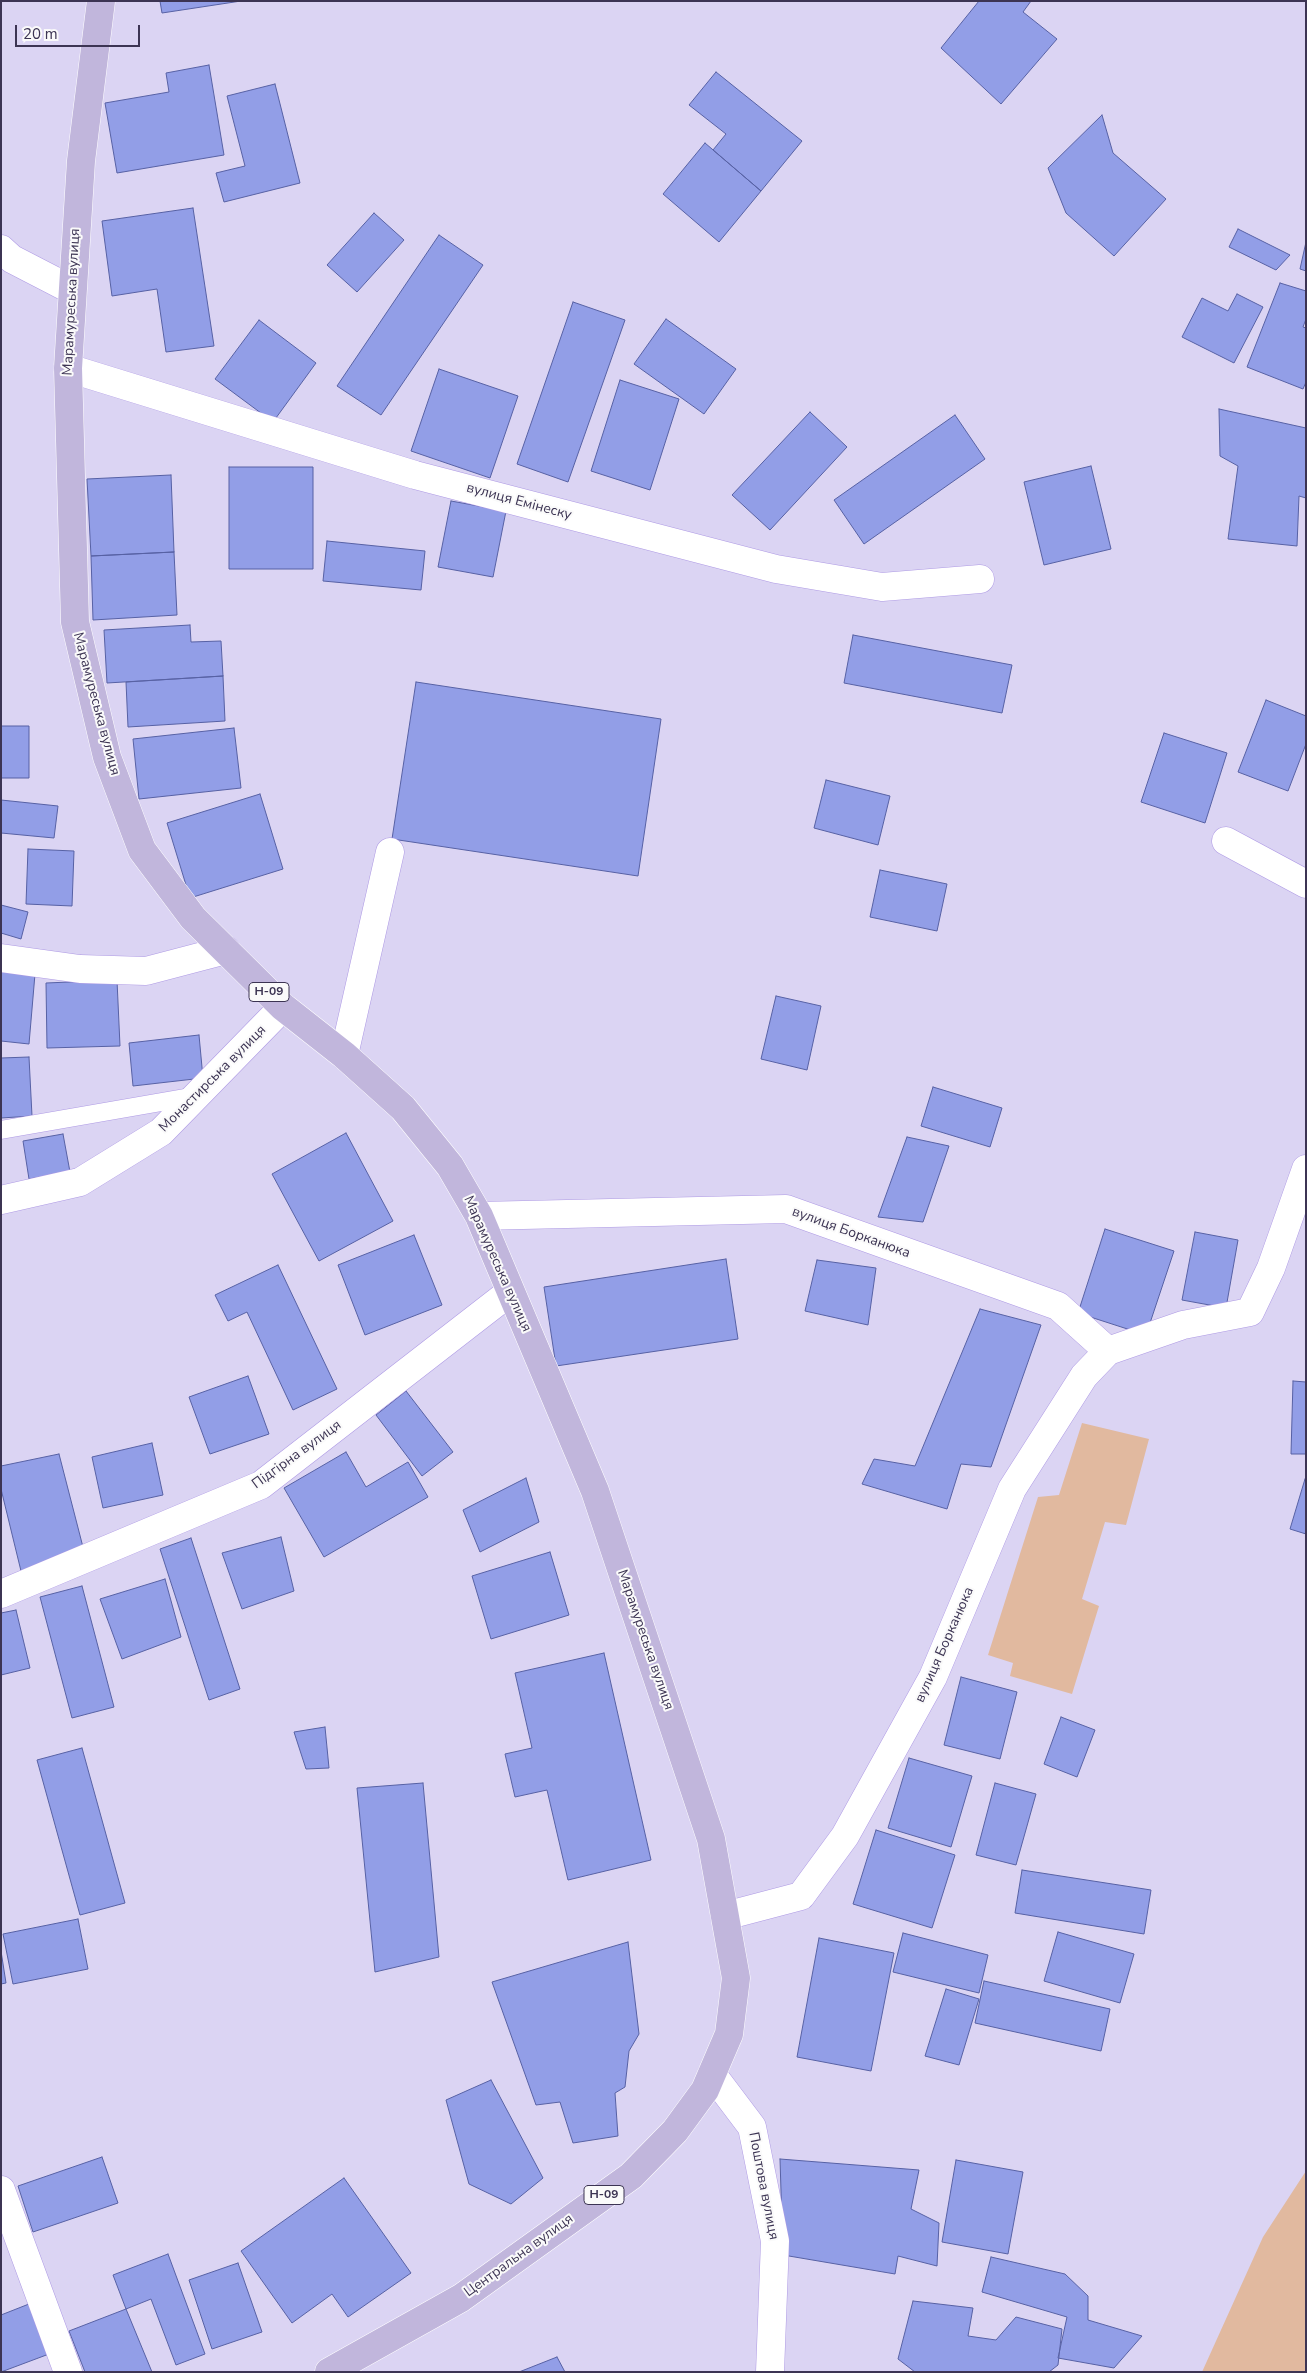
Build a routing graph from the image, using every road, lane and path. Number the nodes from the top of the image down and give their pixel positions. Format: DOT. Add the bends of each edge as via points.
graph roads {
  1 [pos="101,1"];
  2 [pos="1,249"];
  3 [pos="72,290"];
  4 [pos="68,368"];
  5 [pos="980,579"];
  6 [pos="1226,841"];
  7 [pos="390,852"];
  8 [pos="1306,884"];
  9 [pos="226,950"];
  10 [pos="1,958"];
  11 [pos="283,1007"];
  12 [pos="344,1055"];
  13 [pos="196,1096"];
  14 [pos="1,1130"];
  15 [pos="1306,1169"];
  16 [pos="1,1200"];
  17 [pos="478,1216"];
  18 [pos="510,1292"];
  19 [pos="1108,1351"];
  20 [pos="1,1594"];
  21 [pos="725,1916"];
  22 [pos="712,2074"];
  23 [pos="1,2190"];
  24 [pos="331,2371"];
  25 [pos="68,2372"];
  26 [pos="770,2372"];
  1 -- 3 [label="main road, Марамуреська вулиця / Н-09" via="81,161"];
  2 -- 3 [label="street" via="12,259"];
  3 -- 4 [label="main road, Марамуреська вулиця / Н-09"];
  4 -- 5 [label="street, вулиця Емінеску" via="416,474 776,569 882,587"];
  4 -- 9 [label="main road, Марамуреська вулиця / Н-09" via="75,622 107,757 142,850 193,918"];
  6 -- 8 [label="street"];
  7 -- 12 [label="street"];
  9 -- 10 [label="street" via="146,971 80,969"];
  9 -- 11 [label="main road, Марамуреська вулиця / Н-09"];
  11 -- 12 [label="main road, Марамуреська вулиця / Н-09"];
  11 -- 13 [label="street, Монастирська вулиця"];
  12 -- 17 [label="main road, Марамуреська вулиця / Н-09" via="403,1108 450,1166"];
  13 -- 14 [label="lane"];
  13 -- 16 [label="street, Монастирська вулиця" via="161,1132 80,1182"];
  15 -- 19 [label="street, вулиця Борканюка" via="1271,1268 1250,1312 1183,1325"];
  17 -- 18 [label="main road, Марамуреська вулиця / Н-09"];
  17 -- 19 [label="street, вулиця Борканюка" via="786,1209 1058,1306"];
  18 -- 20 [label="street, Підгірна вулиця" via="261,1485"];
  18 -- 21 [label="main road, Марамуреська вулиця / Н-09" via="595,1491 711,1839"];
  19 -- 21 [label="street, вулиця Борканюка" via="1084,1376 1012,1489 933,1677 845,1836 801,1896"];
  21 -- 22 [label="main road, Центральна вулиця / Н-09" via="736,1978 729,2034"];
  22 -- 24 [label="main road, Центральна вулиця / Н-09" via="706,2090 675,2131 631,2176 461,2298"];
  22 -- 26 [label="street, Поштова вулиця" via="752,2127 775,2241"];
  23 -- 25 [label="street"];
}
